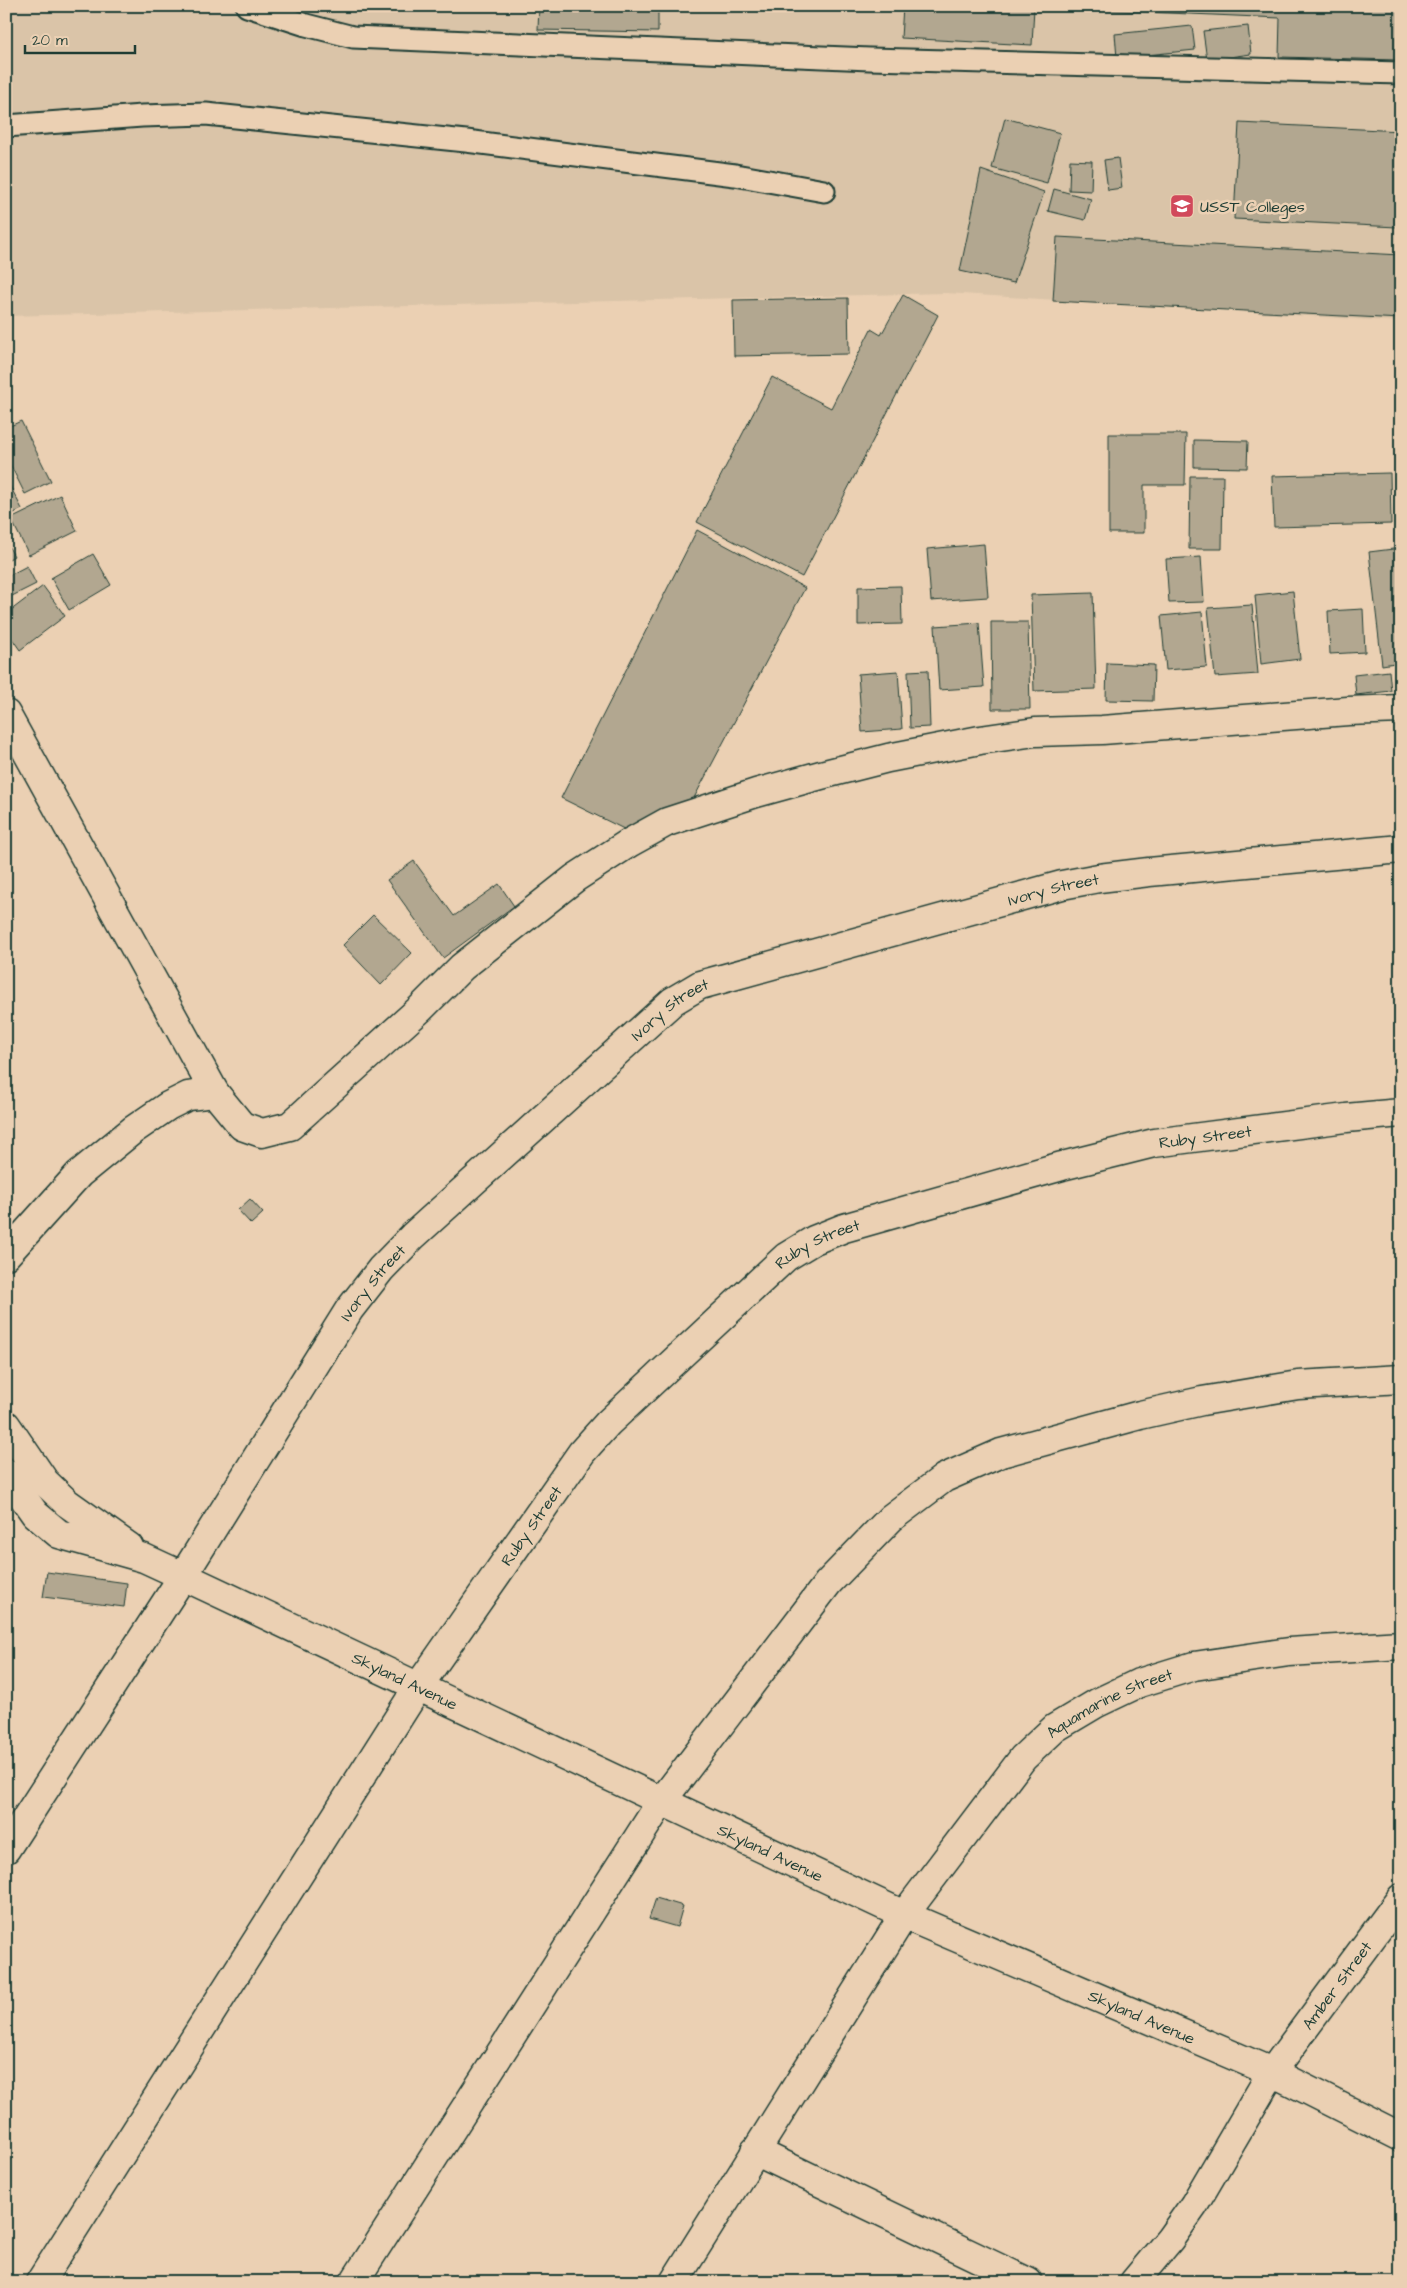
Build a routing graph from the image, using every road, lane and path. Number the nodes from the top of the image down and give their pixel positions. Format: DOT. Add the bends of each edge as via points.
graph roads {
  1 [pos="247,6"];
  2 [pos="1401,73"];
  3 [pos="6,126"];
  4 [pos="824,191"];
  5 [pos="1401,709"];
  6 [pos="6,714"];
  7 [pos="1401,849"];
  8 [pos="215,1094"];
  9 [pos="1401,1113"];
  10 [pos="6,1255"];
  11 [pos="1401,1379"];
  12 [pos="6,1425"];
  13 [pos="6,1473"];
  14 [pos="144,1558"];
  15 [pos="183,1576"];
  16 [pos="1401,1645"];
  17 [pos="418,1686"];
  18 [pos="661,1802"];
  19 [pos="6,1849"];
  20 [pos="1401,1898"];
  21 [pos="904,1915"];
  22 [pos="1272,2072"];
  23 [pos="1401,2137"];
  24 [pos="755,2151"];
  25 [pos="40,2282"];
  26 [pos="354,2282"];
  27 [pos="674,2282"];
  28 [pos="1028,2282"];
  29 [pos="1134,2282"];
  1 -- 2 [label="lane" via="353,37 870,59"];
  3 -- 4 [label="lane" via="206,114 735,175"];
  5 -- 8 [label="street" via="1035,732 888,758 756,793 667,822 574,878 462,967 290,1126 262,1133 242,1126"];
  6 -- 8 [label="street"];
  7 -- 15 [label="street, Ivory Street" via="1149,872 1062,885 700,985 650,1020 380,1269 349,1310"];
  8 -- 10 [label="street" via="188,1096 133,1130 79,1174"];
  9 -- 17 [label="street, Ruby Street" via="1154,1143 844,1228 814,1240 786,1257 601,1430 582,1452"];
  11 -- 18 [label="street" via="1298,1385 1193,1403 1001,1453 944,1478 891,1518 828,1583"];
  12 -- 14 [label="street, Skyland Avenue" via="45,1482 67,1503"];
  13 -- 14 [label="street, Skyland Avenue" via="35,1514 59,1534"];
  14 -- 15 [label="street, Skyland Avenue"];
  15 -- 17 [label="street, Skyland Avenue"];
  15 -- 19 [label="street, Ivory Street"];
  16 -- 21 [label="street, Aquamarine Street" via="1289,1652 1194,1666 1139,1683 1097,1703 1055,1728 1023,1758"];
  17 -- 18 [label="street, Skyland Avenue"];
  17 -- 25 [label="street, Ruby Street"];
  18 -- 21 [label="street, Skyland Avenue"];
  18 -- 26 [label="street"];
  20 -- 22 [label="street, Amber Street"];
  21 -- 22 [label="street, Skyland Avenue"];
  21 -- 24 [label="street, Aquamarine Street"];
  22 -- 23 [label="street, Skyland Avenue"];
  22 -- 29 [label="street, Amber Street" via="1194,2205"];
  24 -- 27 [label="street, Aquamarine Street"];
  24 -- 28 [label="street"];
}
